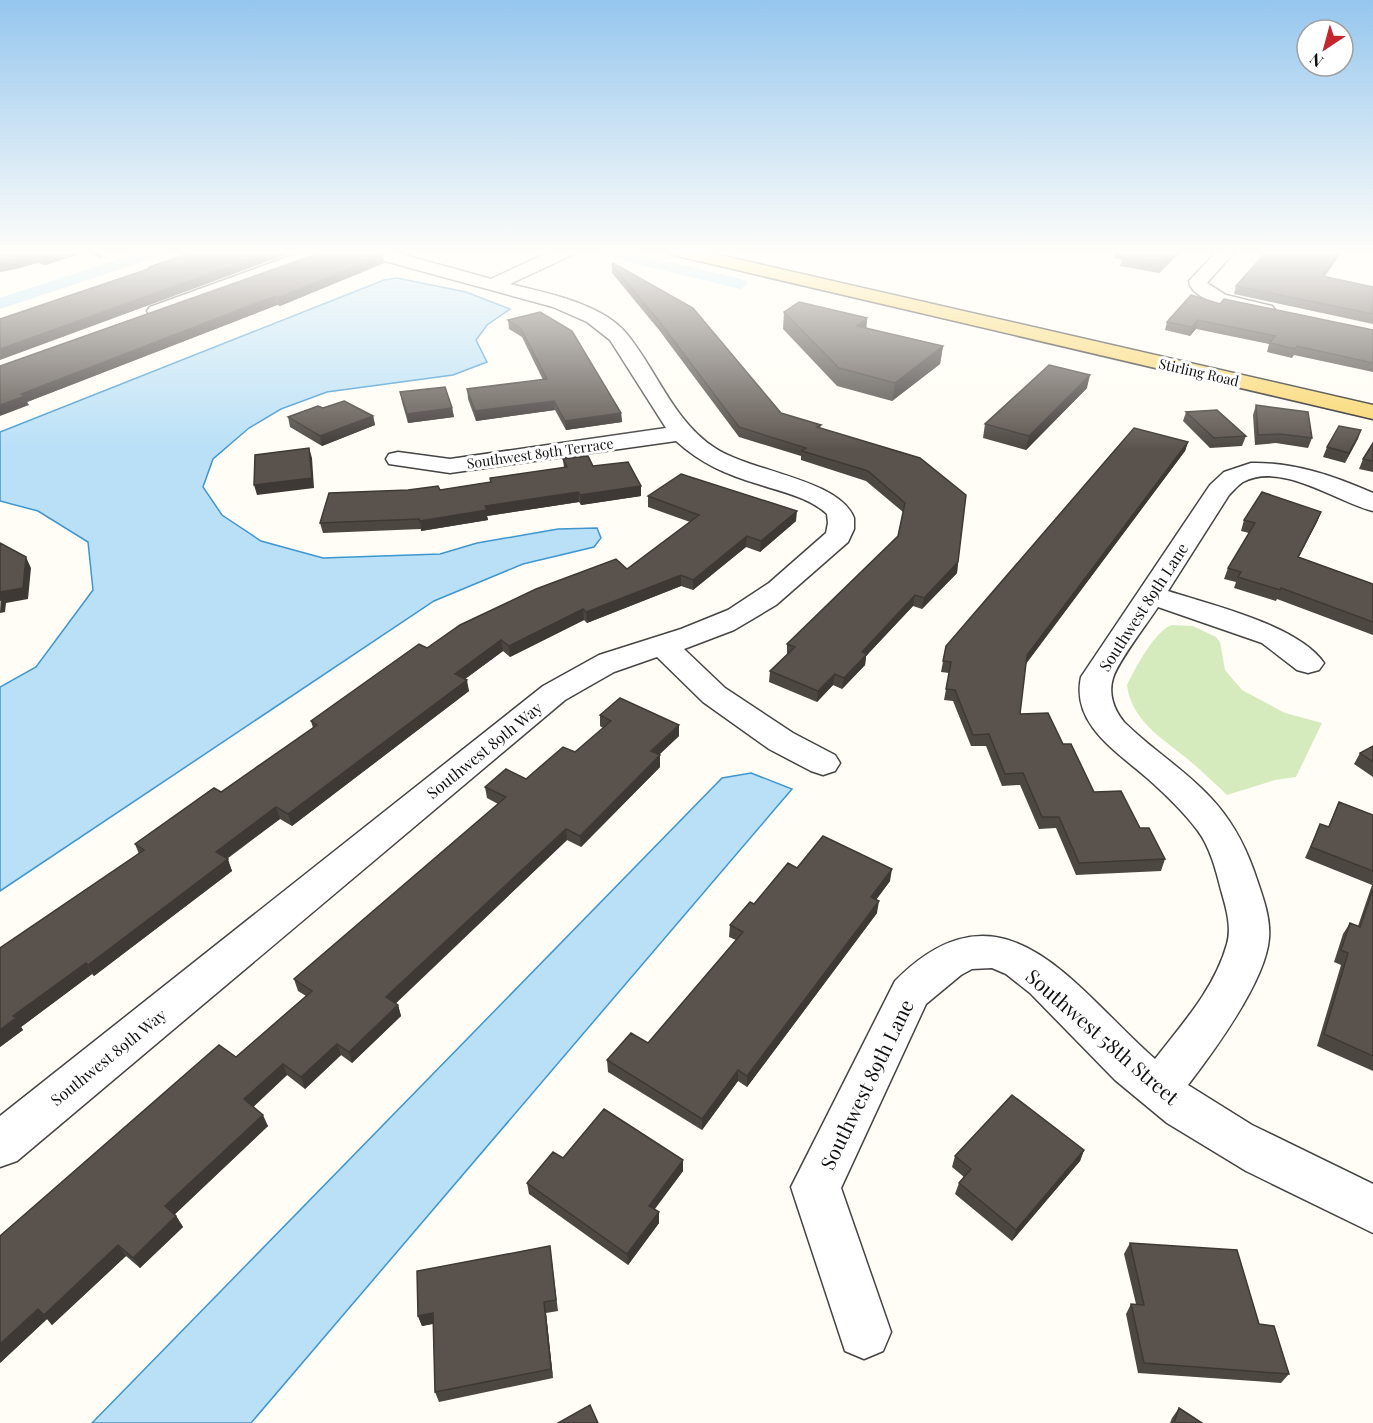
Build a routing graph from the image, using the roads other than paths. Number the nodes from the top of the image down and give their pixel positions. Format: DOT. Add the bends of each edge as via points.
graph roads {
  1 [pos="589,316"];
  2 [pos="981,316"];
  3 [pos="1001,316"];
  4 [pos="1373,397"];
  5 [pos="1373,412"];
  6 [pos="681,433"];
  7 [pos="398,459"];
  8 [pos="1373,503"];
  9 [pos="1152,596"];
  10 [pos="663,646"];
  11 [pos="1308,663"];
  12 [pos="823,763"];
  13 [pos="990,951"];
  14 [pos="1158,1090"];
  15 [pos="0,1144"];
  16 [pos="1373,1209"];
  17 [pos="864,1332"];
  1 -- 6 [label="street, Southwest 89th Way" via="606,326 628,350"];
  2 -- 5 [label="main road, Stirling Road"];
  3 -- 4 [label="main road, Stirling Road"];
  6 -- 7 [label="street, Southwest 89th Terrace" via="450,465"];
  6 -- 10 [label="street, Southwest 89th Way" via="708,457 822,498 835,507 843,525 838,536 759,605"];
  8 -- 9 [label="street, Southwest 89th Lane" via="1333,484 1286,473 1254,469 1238,473 1224,482"];
  9 -- 11 [label="street" via="1273,637"];
  9 -- 14 [label="street, Southwest 89th Lane" via="1097,677 1097,704 1113,732 1177,785 1214,825 1236,874 1249,940 1220,1006"];
  10 -- 12 [label="street" via="714,695 781,741"];
  10 -- 15 [label="street, Southwest 89th Way" via="609,663 554,693"];
  13 -- 14 [label="street, Southwest 58th Street" via="1011,957 1054,988"];
  13 -- 17 [label="street, Southwest 89th Lane" via="949,960 926,975 910,993 816,1187"];
  14 -- 16 [label="street, Southwest 58th Street" via="1221,1132"];
}
